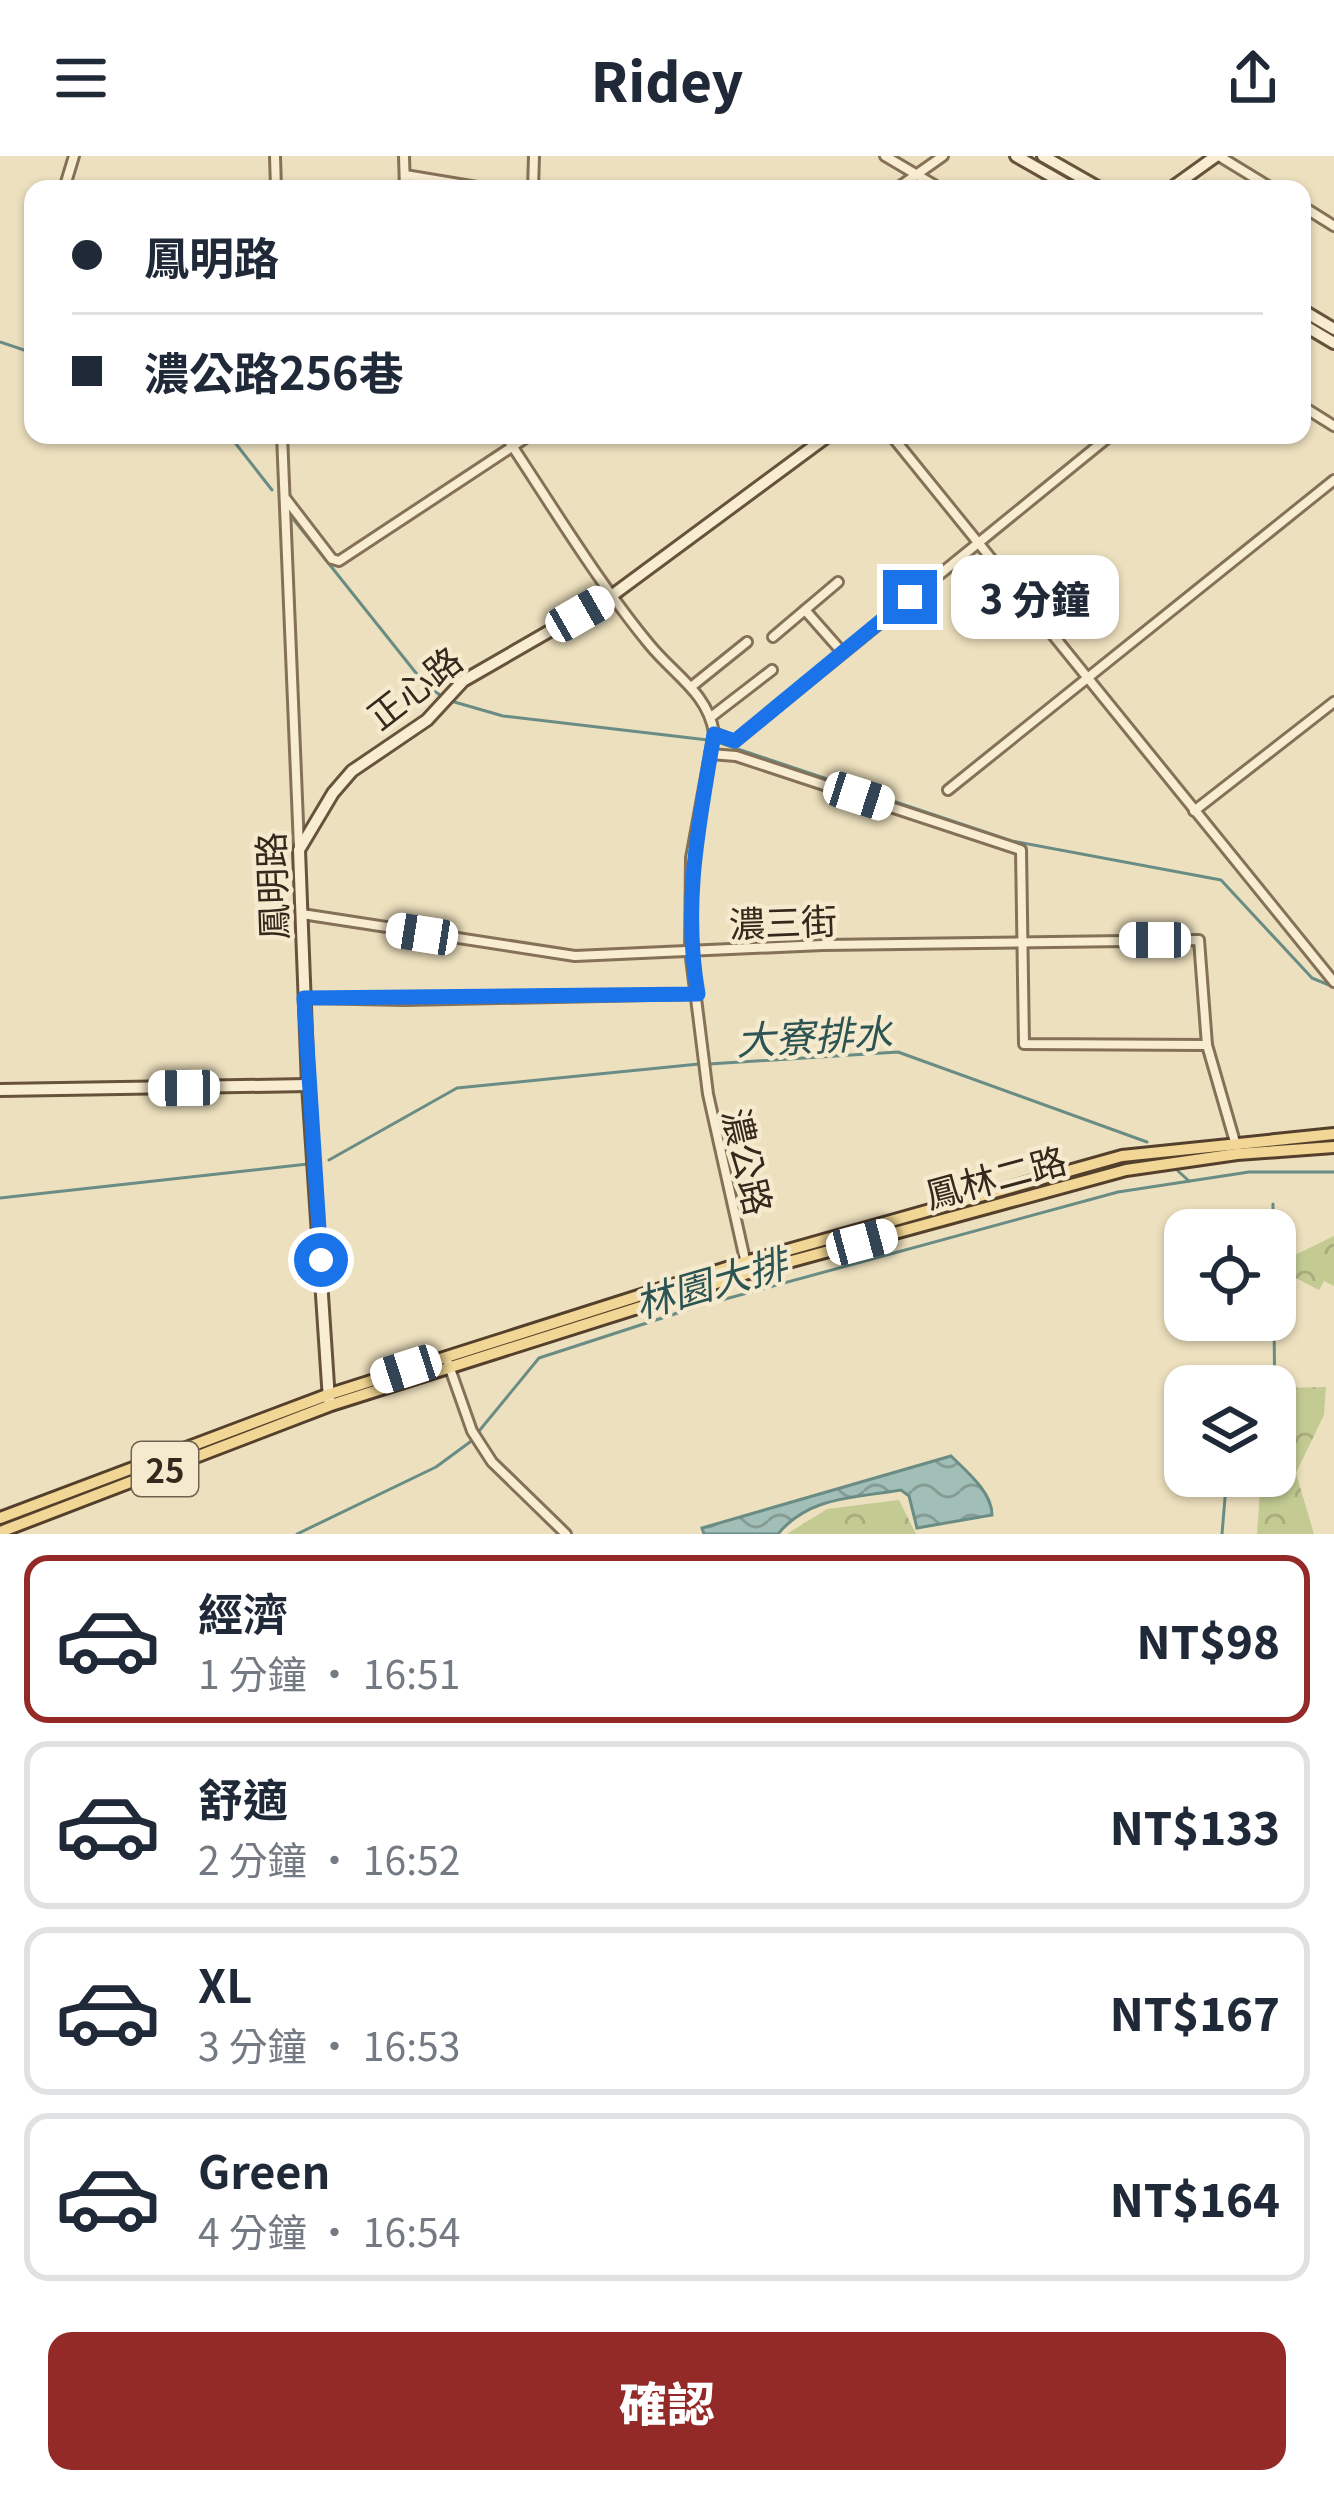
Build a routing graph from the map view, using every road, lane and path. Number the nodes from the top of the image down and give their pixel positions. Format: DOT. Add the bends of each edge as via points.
graph roads {
  1 [pos="404,156"];
  2 [pos="885,156"];
  3 [pos="944,156"];
  4 [pos="1016,156"];
  5 [pos="1043,156"];
  6 [pos="1217,156"];
  7 [pos="405,175"];
  8 [pos="917,175"];
  9 [pos="405,180"];
  10 [pos="435,180"];
  11 [pos="910,180"];
  12 [pos="926,180"];
  13 [pos="1058,180"];
  14 [pos="1085,180"];
  15 [pos="1183,180"];
  16 [pos="1258,180"];
  17 [pos="282,444"];
  18 [pos="516,444"];
  19 [pos="817,444"];
  20 [pos="898,444"];
  21 [pos="1100,444"];
  22 [pos="513,446"];
  23 [pos="1334,480"];
  24 [pos="285,498"];
  25 [pos="977,542"];
  26 [pos="838,582"];
  27 [pos="614,594"];
  28 [pos="805,610"];
  29 [pos="773,637"];
  30 [pos="747,642"];
  31 [pos="842,652"];
  32 [pos="772,670"];
  33 [pos="1086,679"];
  34 [pos="691,686"];
  35 [pos="1334,703"];
  36 [pos="711,717"];
  37 [pos="712,742"];
  38 [pos="948,790"];
  39 [pos="1194,812"];
  40 [pos="299,850"];
  41 [pos="301,914"];
  42 [pos="1023,942"];
  43 [pos="690,950"];
  44 [pos="1334,982"];
  45 [pos="698,994"];
  46 [pos="304,998"];
  47 [pos="1207,1045"];
  48 [pos="308,1085"];
  49 [pos="0,1090"];
  50 [pos="1334,1134"];
  51 [pos="1235,1142"];
  52 [pos="1334,1147"];
  53 [pos="747,1268"];
  54 [pos="447,1362"];
  55 [pos="329,1400"];
  56 [pos="0,1518"];
  57 [pos="0,1532"];
  58 [pos="566,1534"];
  1 -- 7 [label="street"];
  2 -- 8 [label="street"];
  3 -- 8 [label="street"];
  4 -- 13 [label="street"];
  5 -- 14 [label="street"];
  6 -- 15 [label="street"];
  6 -- 16 [label="street"];
  7 -- 9 [label="street"];
  7 -- 10 [label="street"];
  8 -- 11 [label="street"];
  8 -- 12 [label="street"];
  17 -- 24 [label="street, 鳳明路"];
  18 -- 22 [label="street"];
  19 -- 27 [label="street, 正心路"];
  20 -- 25 [label="street"];
  21 -- 25 [label="street"];
  22 -- 24 [label="street" via="339,561"];
  22 -- 27 [label="street, 濃公路"];
  23 -- 33 [label="street"];
  24 -- 40 [label="street, 鳳明路"];
  25 -- 31 [label="street"];
  25 -- 33 [label="street"];
  26 -- 28 [label="street"];
  27 -- 34 [label="street, 濃公路"];
  27 -- 40 [label="street, 正心路" via="481,669 406,736 352,771"];
  28 -- 29 [label="street"];
  28 -- 31 [label="street"];
  30 -- 34 [label="street"];
  31 -- 37 [label="street" via="735,741"];
  32 -- 36 [label="street"];
  33 -- 38 [label="street"];
  33 -- 39 [label="street"];
  34 -- 36 [label="street, 濃公路"];
  35 -- 39 [label="street"];
  36 -- 37 [label="street, 濃公路"];
  37 -- 42 [label="street" via="1021,850"];
  37 -- 43 [label="street, 濃公路" via="692,859"];
  39 -- 44 [label="street"];
  40 -- 41 [label="street, 鳳明路"];
  41 -- 43 [label="street, 濃三街" via="552,954"];
  41 -- 46 [label="street, 鳳明路"];
  42 -- 43 [label="street, 濃三街"];
  42 -- 47 [label="street, 濃三街" via="1199,940"];
  42 -- 47 [label="street" via="1024,1044"];
  43 -- 45 [label="street, 濃公路"];
  45 -- 46 [label="street"];
  45 -- 53 [label="street, 濃公路" via="704,1072"];
  46 -- 48 [label="street, 鳳明路"];
  47 -- 51 [label="street"];
  48 -- 49 [label="street"];
  48 -- 55 [label="street, 鳳明路"];
  50 -- 51 [label="main road, 鳳林二路 / 25"];
  51 -- 53 [label="main road, 鳳林二路 / 25" via="1122,1156"];
  52 -- 53 [label="main road, 鳳林二路 / 25" via="1126,1170"];
  53 -- 54 [label="main road, 鳳林二路 / 25"];
  54 -- 55 [label="main road, 鳳林二路 / 25"];
  54 -- 58 [label="street" via="482,1447"];
  55 -- 56 [label="main road, 鳳林二路 / 25"];
  55 -- 57 [label="main road, 鳳林二路 / 25"];
}
